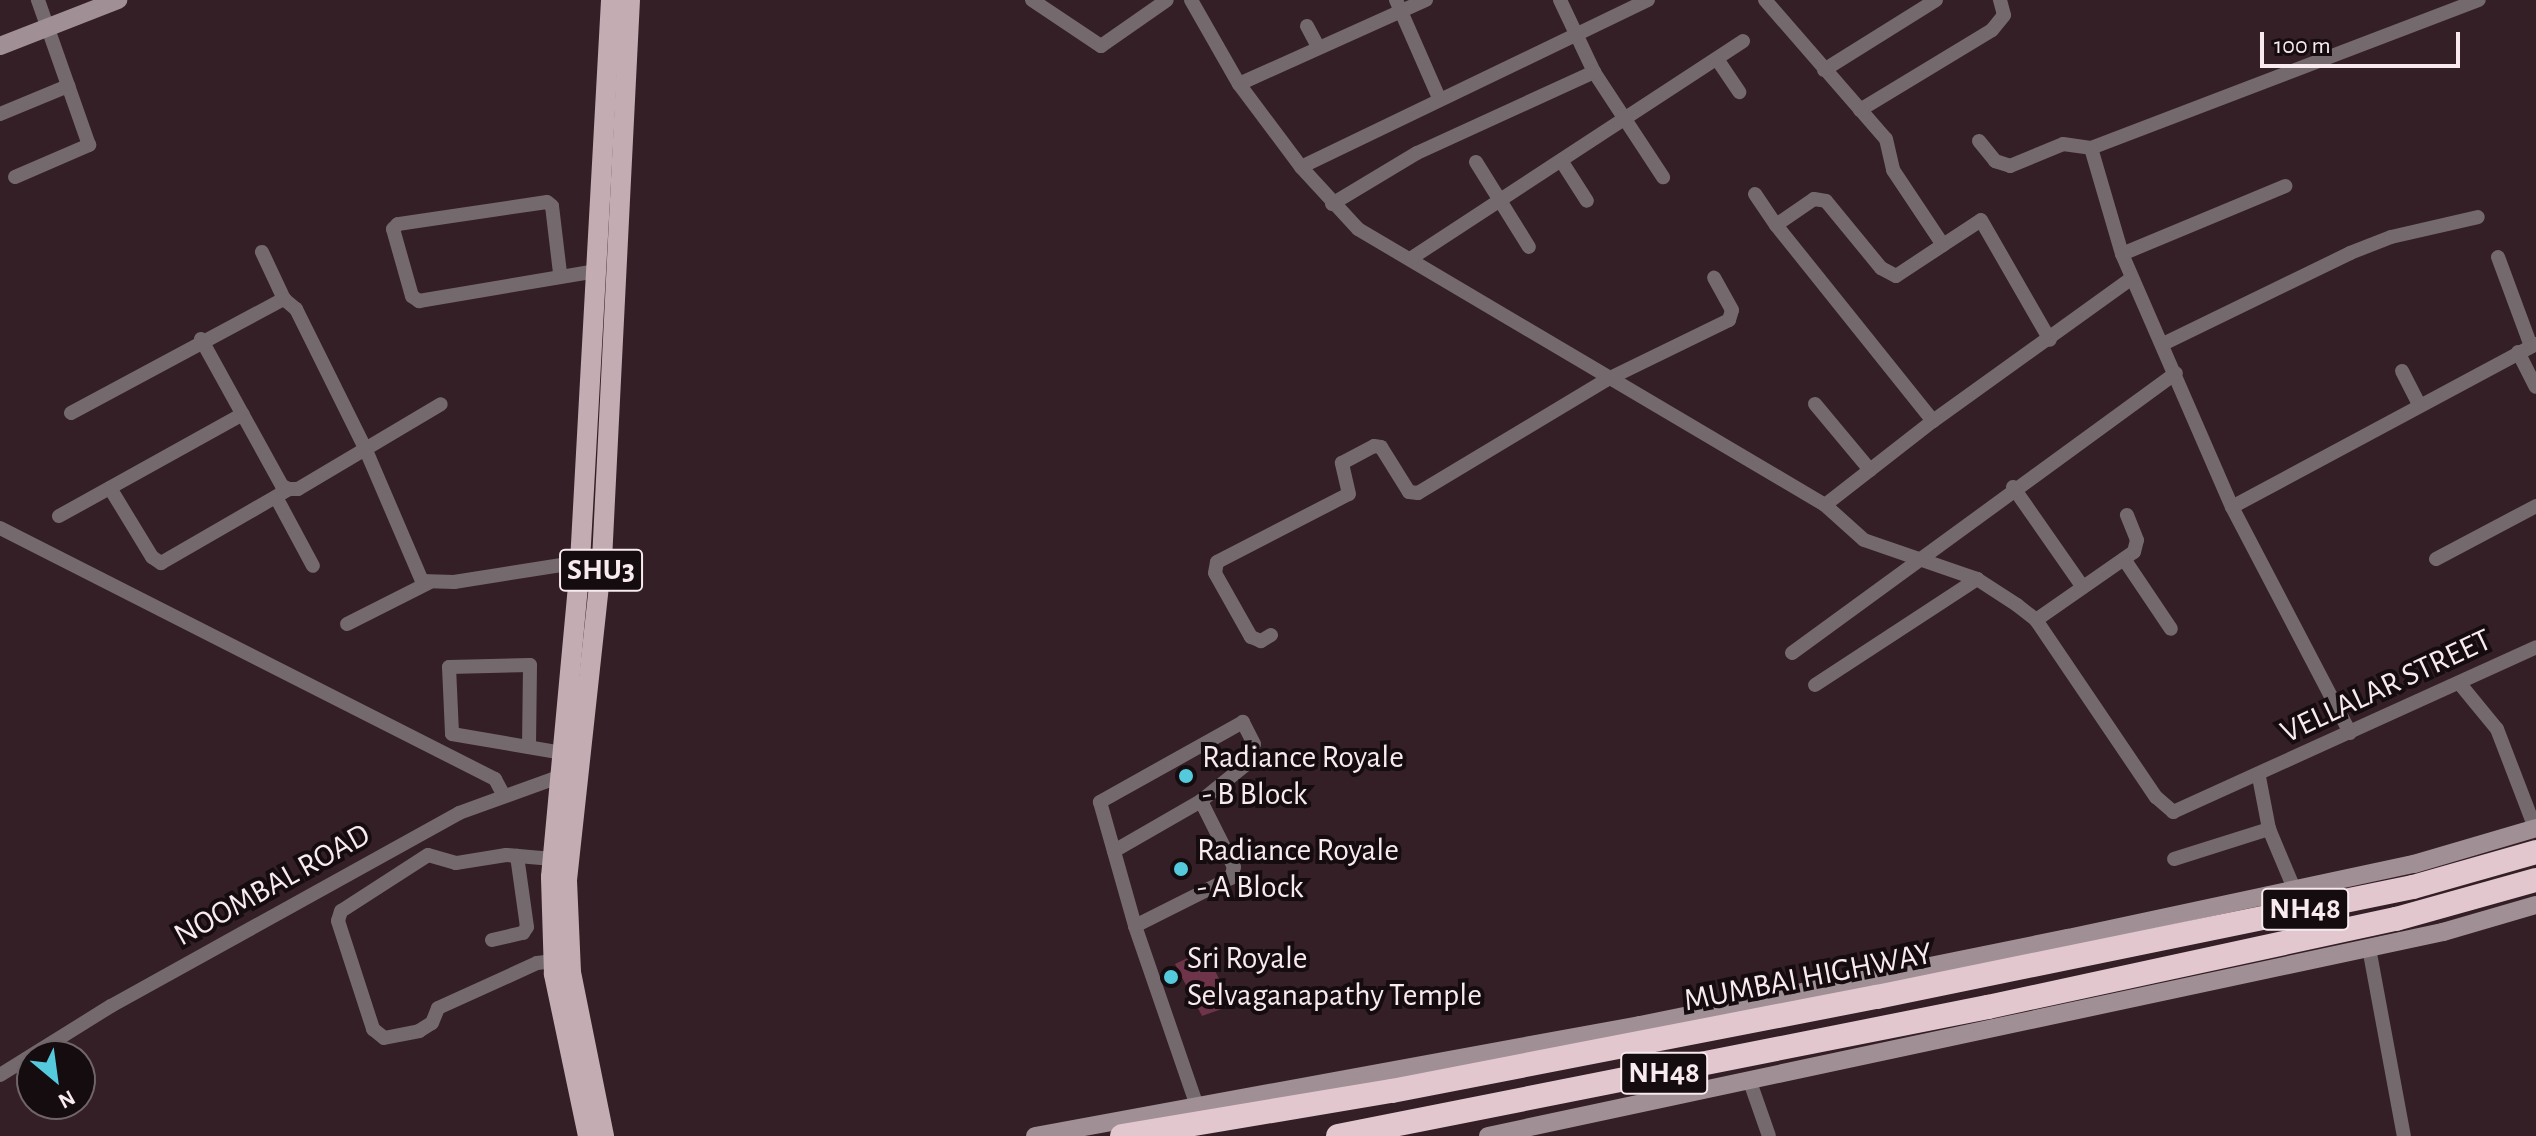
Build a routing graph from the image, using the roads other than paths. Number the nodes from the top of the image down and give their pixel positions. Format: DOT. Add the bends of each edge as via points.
graph roads {
  1 [pos="38,0"];
  2 [pos="118,0"];
  3 [pos="611,0"];
  4 [pos="630,0"];
  5 [pos="1032,0"];
  6 [pos="1167,0"];
  7 [pos="1191,0"];
  8 [pos="1426,0"];
  9 [pos="1560,0"];
  10 [pos="1648,0"];
  11 [pos="1765,0"];
  12 [pos="1936,0"];
  13 [pos="2000,0"];
  14 [pos="2479,0"];
  15 [pos="1398,6"];
  16 [pos="1307,26"];
  17 [pos="49,30"];
  18 [pos="1576,35"];
  19 [pos="1743,41"];
  20 [pos="0,46"];
  21 [pos="1318,47"];
  22 [pos="1717,59"];
  23 [pos="1824,70"];
  24 [pos="1594,72"];
  25 [pos="1239,84"];
  26 [pos="68,86"];
  27 [pos="1739,92"];
  28 [pos="1439,98"];
  29 [pos="1860,110"];
  30 [pos="0,114"];
  31 [pos="1625,121"];
  32 [pos="1979,141"];
  33 [pos="2091,148"];
  34 [pos="1476,162"];
  35 [pos="1562,162"];
  36 [pos="1301,167"];
  37 [pos="15,177"];
  38 [pos="1663,177"];
  39 [pos="2285,186"];
  40 [pos="1755,194"];
  41 [pos="1499,200"];
  42 [pos="1587,201"];
  43 [pos="1332,204"];
  44 [pos="2478,217"];
  45 [pos="1776,225"];
  46 [pos="1943,245"];
  47 [pos="1529,247"];
  48 [pos="262,252"];
  49 [pos="2122,254"];
  50 [pos="2498,257"];
  51 [pos="1410,259"];
  52 [pos="596,271"];
  53 [pos="560,273"];
  54 [pos="1714,278"];
  55 [pos="2132,278"];
  56 [pos="284,299"];
  57 [pos="201,339"];
  58 [pos="2050,340"];
  59 [pos="2163,344"];
  60 [pos="2529,347"];
  61 [pos="2402,371"];
  62 [pos="2176,373"];
  63 [pos="1606,380"];
  64 [pos="2536,387"];
  65 [pos="441,404"];
  66 [pos="1815,404"];
  67 [pos="2420,406"];
  68 [pos="71,413"];
  69 [pos="243,414"];
  70 [pos="1933,421"];
  71 [pos="365,448"];
  72 [pos="1870,470"];
  73 [pos="2013,487"];
  74 [pos="110,488"];
  75 [pos="282,493"];
  76 [pos="1825,505"];
  77 [pos="2536,506"];
  78 [pos="2232,507"];
  79 [pos="2127,515"];
  80 [pos="59,516"];
  81 [pos="0,528"];
  82 [pos="2124,559"];
  83 [pos="2436,559"];
  84 [pos="1919,560"];
  85 [pos="580,562"];
  86 [pos="313,566"];
  87 [pos="1977,579"];
  88 [pos="428,583"];
  89 [pos="2082,586"];
  90 [pos="2036,620"];
  91 [pos="347,624"];
  92 [pos="2171,629"];
  93 [pos="1271,635"];
  94 [pos="2536,647"];
  95 [pos="1792,653"];
  96 [pos="2460,684"];
  97 [pos="1815,685"];
  98 [pos="2350,733"];
  99 [pos="529,747"];
  100 [pos="563,753"];
  101 [pos="583,769"];
  102 [pos="561,776"];
  103 [pos="2259,777"];
  104 [pos="504,796"];
  105 [pos="1201,801"];
  106 [pos="2536,828"];
  107 [pos="2269,829"];
  108 [pos="1114,851"];
  109 [pos="2536,852"];
  110 [pos="517,856"];
  111 [pos="553,859"];
  112 [pos="2174,859"];
  113 [pos="2536,880"];
  114 [pos="2295,891"];
  115 [pos="2536,905"];
  116 [pos="1135,926"];
  117 [pos="492,940"];
  118 [pos="2369,948"];
  119 [pos="554,961"];
  120 [pos="1991,1017"];
  121 [pos="1602,1040"];
  122 [pos="0,1075"];
  123 [pos="1749,1079"];
  124 [pos="1199,1106"];
  125 [pos="588,1136"];
  126 [pos="604,1136"];
  127 [pos="1035,1136"];
  128 [pos="1122,1136"];
  129 [pos="1338,1136"];
  130 [pos="1488,1136"];
  131 [pos="1769,1136"];
  132 [pos="2404,1136"];
  1 -- 17 [label="street"];
  2 -- 17 [label="street"];
  3 -- 52 [label="main road, SHU3"];
  4 -- 101 [label="main road, SHU3" via="602,560"];
  5 -- 6 [label="street" via="1101,46"];
  7 -- 25 [label="street"];
  8 -- 15 [label="street"];
  9 -- 18 [label="street"];
  10 -- 18 [label="street"];
  11 -- 23 [label="street"];
  12 -- 23 [label="street"];
  13 -- 29 [label="street" via="2004,15 1992,30"];
  14 -- 33 [label="street"];
  15 -- 21 [label="street"];
  15 -- 28 [label="street"];
  16 -- 21 [label="street"];
  17 -- 20 [label="street"];
  17 -- 26 [label="street"];
  18 -- 24 [label="street"];
  18 -- 28 [label="street"];
  19 -- 22 [label="street"];
  21 -- 25 [label="street"];
  22 -- 27 [label="street"];
  22 -- 31 [label="street"];
  23 -- 29 [label="street"];
  24 -- 31 [label="street"];
  24 -- 43 [label="street" via="1417,153"];
  25 -- 36 [label="street"];
  26 -- 30 [label="street"];
  26 -- 37 [label="street" via="89,145"];
  28 -- 36 [label="street"];
  29 -- 46 [label="street" via="1886,139 1893,170"];
  31 -- 35 [label="street"];
  31 -- 38 [label="street"];
  32 -- 33 [label="street" via="1995,161 2010,166 2063,144"];
  33 -- 49 [label="street"];
  34 -- 41 [label="street"];
  35 -- 41 [label="street"];
  35 -- 42 [label="street"];
  36 -- 43 [label="street"];
  39 -- 49 [label="street"];
  40 -- 45 [label="street"];
  41 -- 47 [label="street"];
  41 -- 51 [label="street"];
  43 -- 51 [label="street" via="1358,229"];
  44 -- 59 [label="street" via="2391,237 2350,253"];
  45 -- 46 [label="street" via="1814,199 1826,201 1881,268 1896,276"];
  45 -- 70 [label="street"];
  46 -- 58 [label="street" via="1981,220"];
  48 -- 56 [label="street"];
  49 -- 55 [label="street"];
  50 -- 60 [label="street"];
  51 -- 63 [label="street"];
  52 -- 53 [label="street"];
  52 -- 85 [label="main road, SHU3"];
  53 -- 53 [label="street" via="419,301 412,296 393,229 398,224 547,202"];
  54 -- 63 [label="street" via="1732,310 1729,320"];
  55 -- 58 [label="street"];
  55 -- 59 [label="street"];
  56 -- 57 [label="street"];
  56 -- 71 [label="street" via="296,309"];
  57 -- 68 [label="street"];
  57 -- 69 [label="street"];
  58 -- 70 [label="street"];
  59 -- 62 [label="street"];
  60 -- 64 [label="street"];
  60 -- 67 [label="street"];
  61 -- 67 [label="street"];
  62 -- 73 [label="street"];
  62 -- 78 [label="street"];
  63 -- 76 [label="street"];
  63 -- 93 [label="street" via="1418,493 1409,492 1381,447 1342,463 1349,494 1217,562 1215,573 1251,637 1261,641"];
  65 -- 71 [label="street"];
  66 -- 72 [label="street"];
  67 -- 78 [label="street"];
  69 -- 74 [label="street"];
  69 -- 75 [label="street"];
  70 -- 72 [label="street"];
  71 -- 75 [label="street"];
  71 -- 88 [label="street" via="406,552"];
  72 -- 76 [label="street"];
  73 -- 84 [label="street"];
  73 -- 89 [label="street"];
  74 -- 75 [label="street" via="152,557 161,563"];
  74 -- 80 [label="street"];
  75 -- 86 [label="street"];
  76 -- 84 [label="street" via="1864,540"];
  77 -- 83 [label="street"];
  78 -- 98 [label="street"];
  79 -- 82 [label="street" via="2137,545"];
  81 -- 104 [label="street" via="495,779"];
  82 -- 89 [label="street"];
  82 -- 92 [label="street"];
  84 -- 87 [label="street"];
  84 -- 95 [label="street"];
  85 -- 88 [label="street"];
  85 -- 100 [label="main road, SHU3"];
  87 -- 90 [label="street"];
  87 -- 97 [label="street"];
  88 -- 91 [label="street"];
  89 -- 90 [label="street"];
  90 -- 103 [label="street, VELLALAR STREET" via="2156,797 2173,812"];
  94 -- 96 [label="street, VELLALAR STREET"];
  96 -- 98 [label="street, VELLALAR STREET"];
  96 -- 106 [label="street" via="2497,729"];
  98 -- 103 [label="street, VELLALAR STREET"];
  99 -- 99 [label="street" via="452,734 449,667 527,662"];
  99 -- 100 [label="street"];
  100 -- 102 [label="main road, SHU3"];
  101 -- 102 [label="street, NOOMBAL ROAD"];
  101 -- 126 [label="main road, SHU3" via="567,880 571,972"];
  102 -- 104 [label="street, NOOMBAL ROAD"];
  102 -- 111 [label="main road, SHU3"];
  103 -- 107 [label="street"];
  104 -- 122 [label="street, NOOMBAL ROAD" via="445,820 111,1006"];
  105 -- 108 [label="street"];
  105 -- 108 [label="street" via="1244,766 1254,744 1243,722 1100,802"];
  105 -- 116 [label="street" via="1234,867 1231,878"];
  106 -- 114 [label="street"];
  107 -- 112 [label="street"];
  107 -- 114 [label="street"];
  108 -- 116 [label="street"];
  109 -- 121 [label="highway, MUMBAI HIGHWAY / NH48" via="2413,887 2024,967"];
  110 -- 111 [label="street"];
  110 -- 117 [label="street" via="527,927 523,933"];
  110 -- 119 [label="street" via="456,863 435,855 420,859 341,911 338,921 348,962 373,1029 384,1038 419,1031 432,1023 438,1008"];
  111 -- 119 [label="main road, SHU3"];
  113 -- 120 [label="highway, NH48" via="2396,919 2016,1001"];
  114 -- 121 [label="street"];
  115 -- 118 [label="street"];
  116 -- 124 [label="street"];
  118 -- 120 [label="street"];
  118 -- 132 [label="street"];
  119 -- 125 [label="main road, SHU3"];
  120 -- 123 [label="street"];
  120 -- 129 [label="highway, MUMBAI HIGHWAY / NH48"];
  121 -- 124 [label="street"];
  121 -- 128 [label="highway, NH48"];
  123 -- 130 [label="street"];
  123 -- 131 [label="street"];
  124 -- 127 [label="street"];
}
